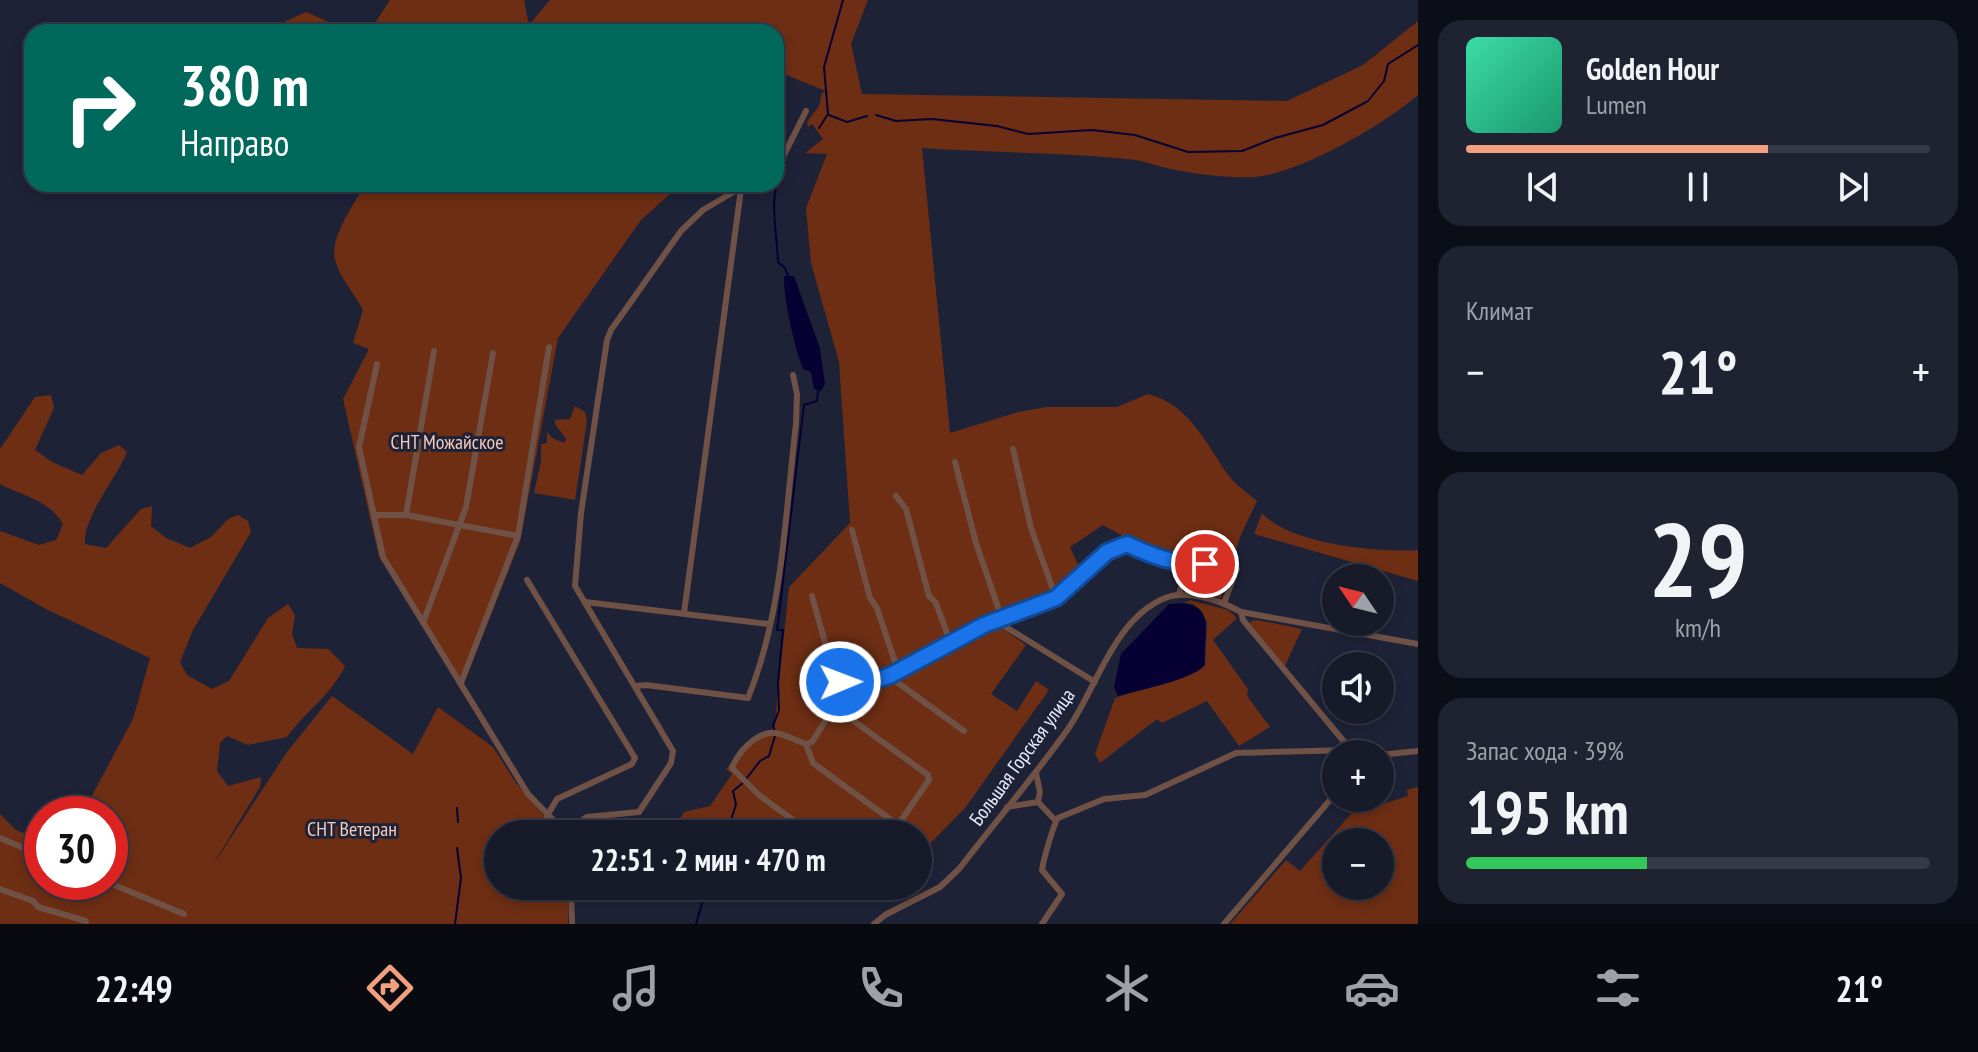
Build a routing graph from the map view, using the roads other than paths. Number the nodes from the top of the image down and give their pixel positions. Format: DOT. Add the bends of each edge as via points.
graph roads {
  1 [pos="806,111"];
  2 [pos="784,155"];
  3 [pos="735,192"];
  4 [pos="743,192"];
  5 [pos="549,347"];
  6 [pos="434,351"];
  7 [pos="493,353"];
  8 [pos="377,364"];
  9 [pos="793,375"];
  10 [pos="1013,449"];
  11 [pos="955,462"];
  12 [pos="896,496"];
  13 [pos="374,515"];
  14 [pos="406,515"];
  15 [pos="461,526"];
  16 [pos="852,530"];
  17 [pos="518,536"];
  18 [pos="1188,565"];
  19 [pos="527,580"];
  20 [pos="1179,594"];
  21 [pos="812,596"];
  22 [pos="1056,598"];
  23 [pos="585,602"];
  24 [pos="1224,603"];
  25 [pos="1241,612"];
  26 [pos="684,613"];
  27 [pos="999,620"];
  28 [pos="423,623"];
  29 [pos="769,624"];
  30 [pos="951,644"];
  31 [pos="1418,644"];
  32 [pos="894,673"];
  33 [pos="1095,682"];
  34 [pos="461,683"];
  35 [pos="636,686"];
  36 [pos="844,691"];
  37 [pos="836,708"];
  38 [pos="964,731"];
  39 [pos="1343,740"];
  40 [pos="806,744"];
  41 [pos="1322,751"];
  42 [pos="1418,751"];
  43 [pos="1394,754"];
  44 [pos="1036,773"];
  45 [pos="1038,802"];
  46 [pos="1007,807"];
  47 [pos="1322,809"];
  48 [pos="547,816"];
  49 [pos="552,820"];
  50 [pos="583,820"];
  51 [pos="793,820"];
  52 [pos="1055,820"];
  53 [pos="0,838"];
  54 [pos="24,848"];
  55 [pos="0,889"];
  56 [pos="128,891"];
  57 [pos="571,900"];
  58 [pos="184,914"];
  59 [pos="86,921"];
  60 [pos="572,924"];
  61 [pos="874,924"];
  62 [pos="1042,924"];
  63 [pos="1224,924"];
  1 -- 2 [label="street"];
  3 -- 23 [label="street" via="703,210 681,231 607,340 577,557 575,586"];
  4 -- 26 [label="street"];
  5 -- 17 [label="street"];
  6 -- 14 [label="street"];
  7 -- 15 [label="street"];
  8 -- 13 [label="street" via="359,447"];
  9 -- 29 [label="street" via="796,424"];
  10 -- 22 [label="street" via="1031,528"];
  11 -- 27 [label="street"];
  12 -- 30 [label="street" via="906,509 929,596"];
  13 -- 14 [label="street"];
  13 -- 28 [label="street" via="383,557"];
  14 -- 15 [label="street"];
  15 -- 17 [label="street"];
  15 -- 28 [label="street"];
  16 -- 32 [label="street"];
  17 -- 34 [label="street"];
  18 -- 20 [label="street"];
  18 -- 22 [label="street" via="1127,544 1107,552"];
  18 -- 24 [label="street" via="1222,563 1237,569"];
  19 -- 48 [label="street" via="635,758 557,799"];
  20 -- 24 [label="street"];
  20 -- 33 [label="street, Большая Горская улица" via="1141,615 1121,636"];
  21 -- 36 [label="street"];
  22 -- 27 [label="street"];
  23 -- 26 [label="street"];
  23 -- 35 [label="street"];
  24 -- 25 [label="street"];
  25 -- 31 [label="street"];
  25 -- 39 [label="street"];
  26 -- 29 [label="street"];
  27 -- 30 [label="street"];
  27 -- 33 [label="street"];
  28 -- 34 [label="street"];
  29 -- 35 [label="street" via="763,661 748,698"];
  30 -- 32 [label="street"];
  32 -- 36 [label="street"];
  32 -- 38 [label="street" via="894,680"];
  33 -- 44 [label="street, Большая Горская улица"];
  34 -- 48 [label="street" via="528,794"];
  35 -- 50 [label="street" via="671,744 671,763 639,812"];
  36 -- 37 [label="street"];
  37 -- 40 [label="street"];
  37 -- 40 [label="street" via="928,775 898,825 813,763"];
  40 -- 51 [label="street" via="762,734 732,768"];
  41 -- 52 [label="street" via="1236,753 1156,791 1104,799"];
  42 -- 43 [label="street"];
  44 -- 45 [label="street"];
  44 -- 46 [label="street, Большая Горская улица"];
  45 -- 46 [label="street"];
  45 -- 52 [label="street"];
  46 -- 61 [label="street, Большая Горская улица" via="940,887"];
  47 -- 63 [label="street"];
  48 -- 49 [label="street"];
  52 -- 62 [label="street" via="1042,870 1062,894"];
  53 -- 54 [label="street"];
  55 -- 59 [label="street"];
  56 -- 58 [label="street"];
  57 -- 60 [label="street"];
}
